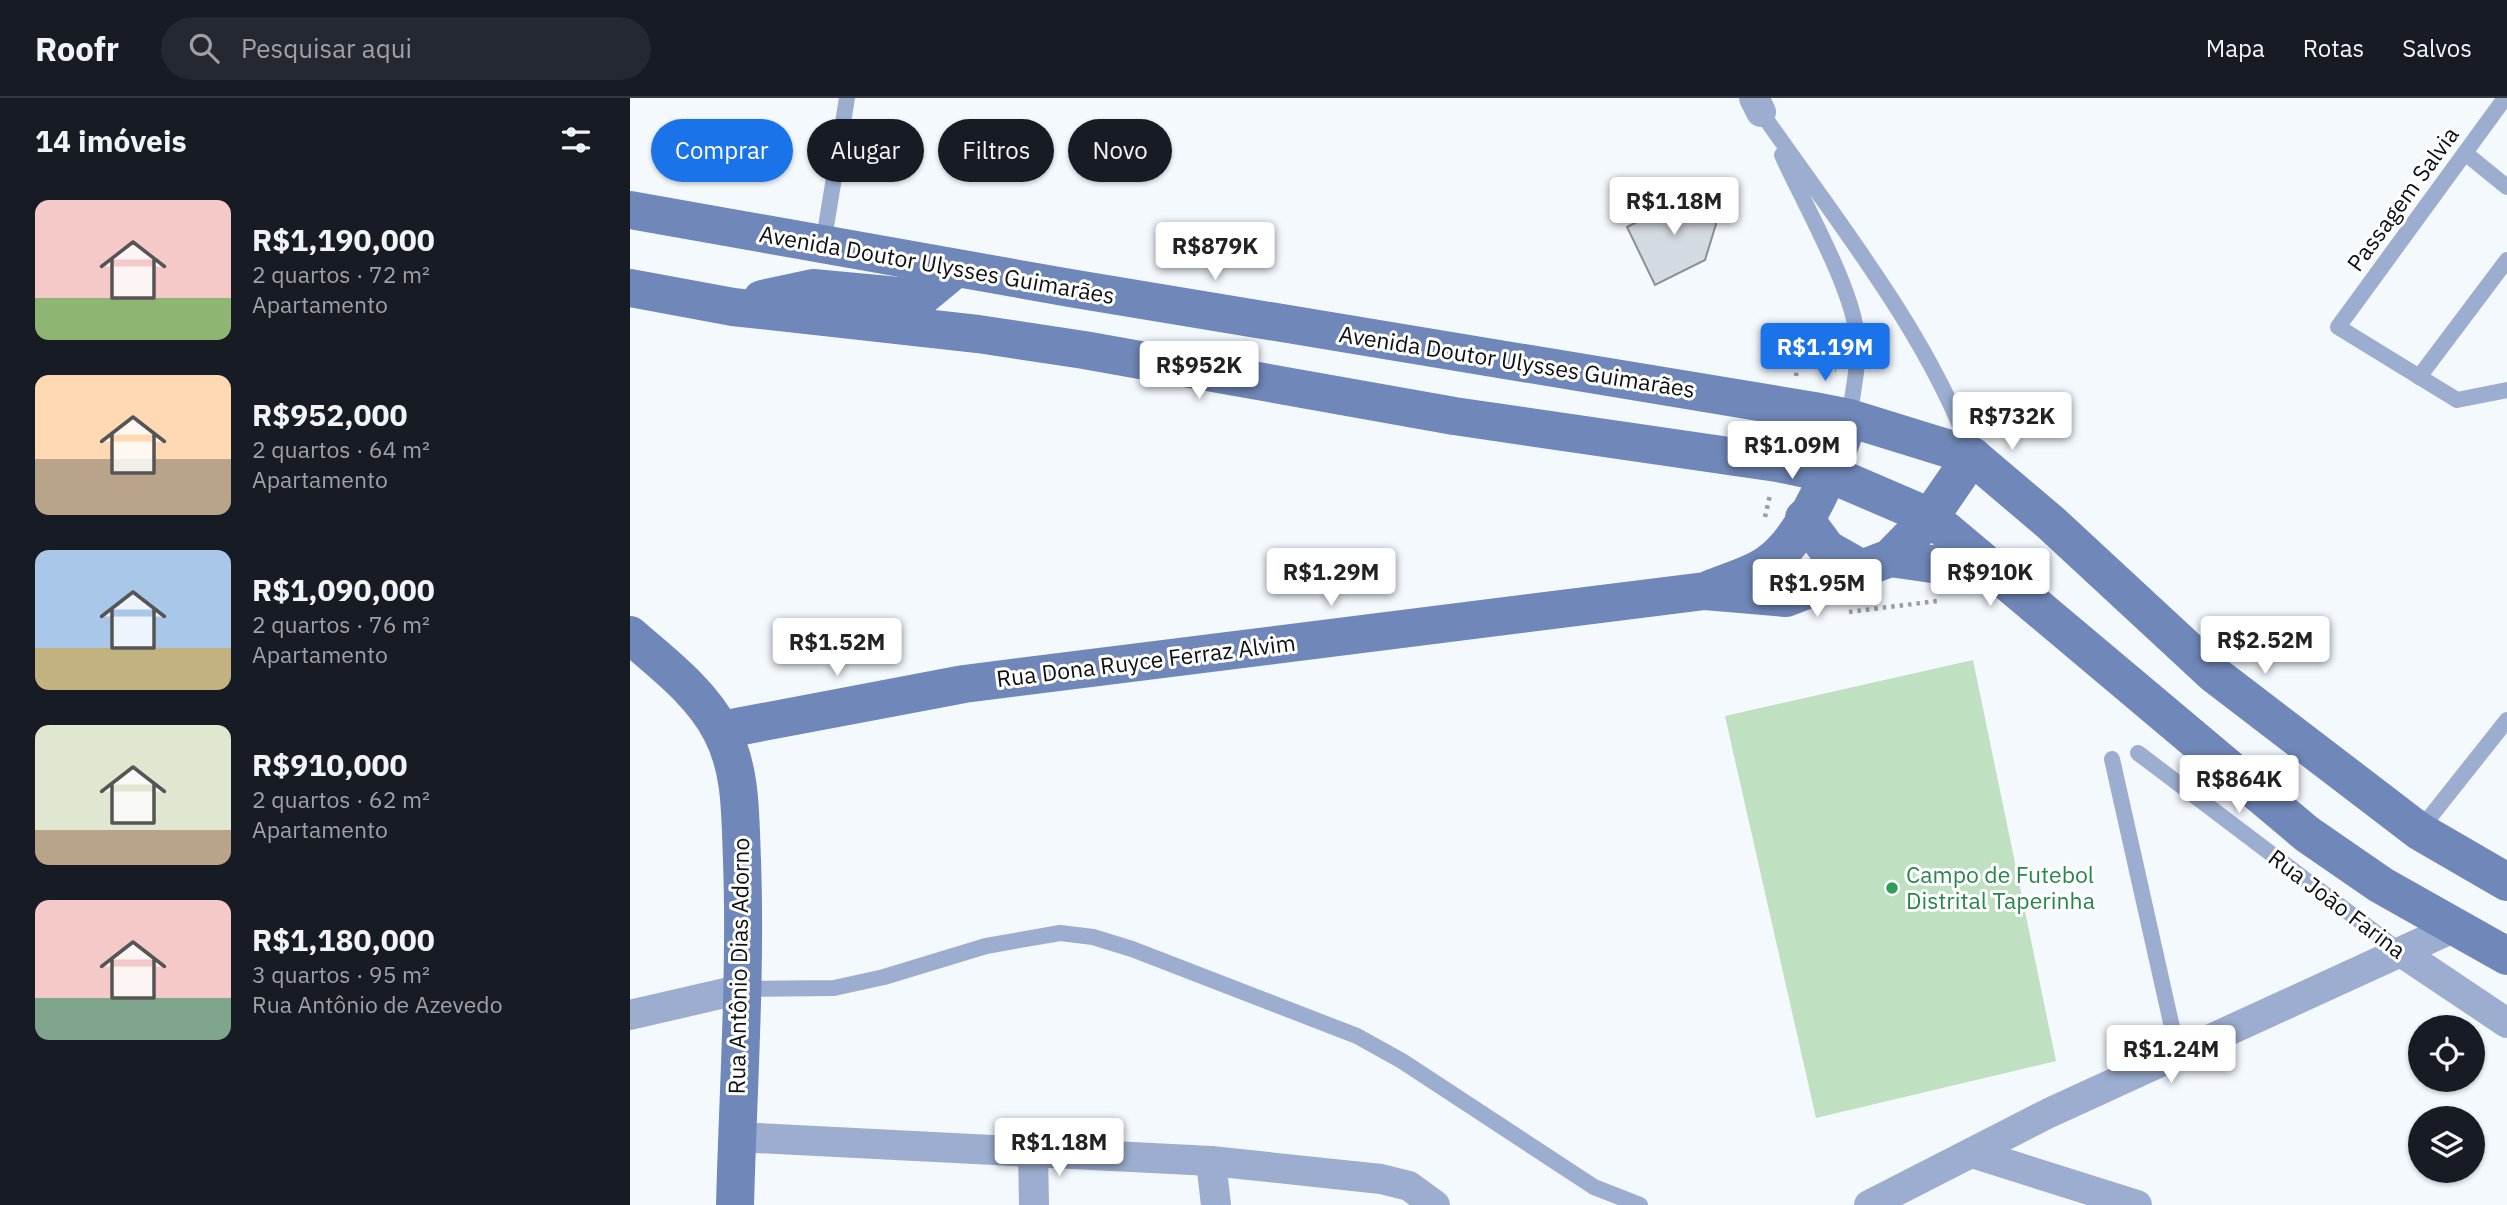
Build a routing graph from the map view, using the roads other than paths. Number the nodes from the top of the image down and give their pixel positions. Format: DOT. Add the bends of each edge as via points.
graph roads {
  1 [pos="847,98"];
  2 [pos="2505,98"];
  3 [pos="1758,105"];
  4 [pos="2465,153"];
  5 [pos="2507,187"];
  6 [pos="630,210"];
  7 [pos="823,245"];
  8 [pos="2507,260"];
  9 [pos="956,269"];
  10 [pos="630,288"];
  11 [pos="733,307"];
  12 [pos="2420,377"];
  13 [pos="2507,390"];
  14 [pos="1849,418"];
  15 [pos="1972,456"];
  16 [pos="1830,474"];
  17 [pos="1930,517"];
  18 [pos="1804,519"];
  19 [pos="1877,564"];
  20 [pos="1995,573"];
  21 [pos="1705,591"];
  22 [pos="630,635"];
  23 [pos="2507,720"];
  24 [pos="721,730"];
  25 [pos="2138,753"];
  26 [pos="2112,759"];
  27 [pos="2419,831"];
  28 [pos="2507,882"];
  29 [pos="2455,927"];
  30 [pos="2401,952"];
  31 [pos="2507,957"];
  32 [pos="742,989"];
  33 [pos="630,1015"];
  34 [pos="2507,1023"];
  35 [pos="2178,1054"];
  36 [pos="737,1137"];
  37 [pos="1033,1152"];
  38 [pos="1972,1153"];
  39 [pos="1211,1161"];
  40 [pos="735,1205"];
  41 [pos="1034,1205"];
  42 [pos="1216,1205"];
  43 [pos="1435,1205"];
  44 [pos="1640,1205"];
  45 [pos="1869,1205"];
  46 [pos="2137,1205"];
  1 -- 7 [label="lane"];
  2 -- 4 [label="lane, Passagem Salvia"];
  3 -- 14 [label="lane" via="1853,316 1857,338"];
  3 -- 15 [label="lane" via="1901,317 1954,405"];
  4 -- 5 [label="lane"];
  4 -- 12 [label="lane, Passagem Salvia" via="2338,327"];
  6 -- 7 [label="main road, Avenida Doutor Ulysses Guimarães"];
  7 -- 9 [label="main road, Avenida Doutor Ulysses Guimarães"];
  8 -- 12 [label="lane"];
  9 -- 11 [label="main road" via="920,298 813,288"];
  9 -- 14 [label="main road, Avenida Doutor Ulysses Guimarães"];
  10 -- 11 [label="main road"];
  11 -- 16 [label="main road" via="1084,350 1454,416"];
  12 -- 13 [label="lane" via="2457,400"];
  14 -- 15 [label="main road, Avenida Doutor Ulysses Guimarães"];
  14 -- 16 [label="main road, Rua Dona Ruyce Ferraz Alvim"];
  15 -- 17 [label="main road, Rua Dona Ruyce Ferraz Alvim"];
  15 -- 27 [label="main road, Avenida Doutor Ulysses Guimarães" via="2215,675"];
  16 -- 17 [label="main road"];
  16 -- 18 [label="main road, Rua Dona Ruyce Ferraz Alvim"];
  17 -- 19 [label="main road, Rua Dona Ruyce Ferraz Alvim"];
  17 -- 20 [label="main road"];
  18 -- 19 [label="main road" via="1827,549"];
  18 -- 21 [label="main road, Rua Dona Ruyce Ferraz Alvim" via="1768,565"];
  19 -- 20 [label="main road"];
  19 -- 21 [label="main road, Rua Dona Ruyce Ferraz Alvim" via="1786,598"];
  20 -- 29 [label="main road" via="2307,834 2381,885"];
  21 -- 24 [label="main road, Rua Dona Ruyce Ferraz Alvim" via="964,684"];
  22 -- 24 [label="main road" via="701,701"];
  23 -- 27 [label="lane"];
  24 -- 32 [label="main road, Rua Antônio Dias Adorno" via="739,792"];
  25 -- 30 [label="lane, Rua João Farina"];
  26 -- 35 [label="lane"];
  27 -- 28 [label="main road, Avenida Doutor Ulysses Guimarães"];
  29 -- 30 [label="street"];
  29 -- 31 [label="main road"];
  30 -- 34 [label="street, Rua João Farina"];
  30 -- 35 [label="street"];
  32 -- 33 [label="street"];
  32 -- 36 [label="main road, Rua Antônio Dias Adorno"];
  32 -- 44 [label="lane" via="834,988 884,978 986,946 1060,933 1093,937 1357,1036 1594,1187"];
  35 -- 38 [label="street"];
  36 -- 37 [label="street"];
  36 -- 40 [label="main road, Rua Antônio Dias Adorno"];
  37 -- 39 [label="street"];
  37 -- 41 [label="street"];
  38 -- 45 [label="street"];
  38 -- 46 [label="street"];
  39 -- 42 [label="street"];
  39 -- 43 [label="street" via="1381,1179 1409,1186"];
}
